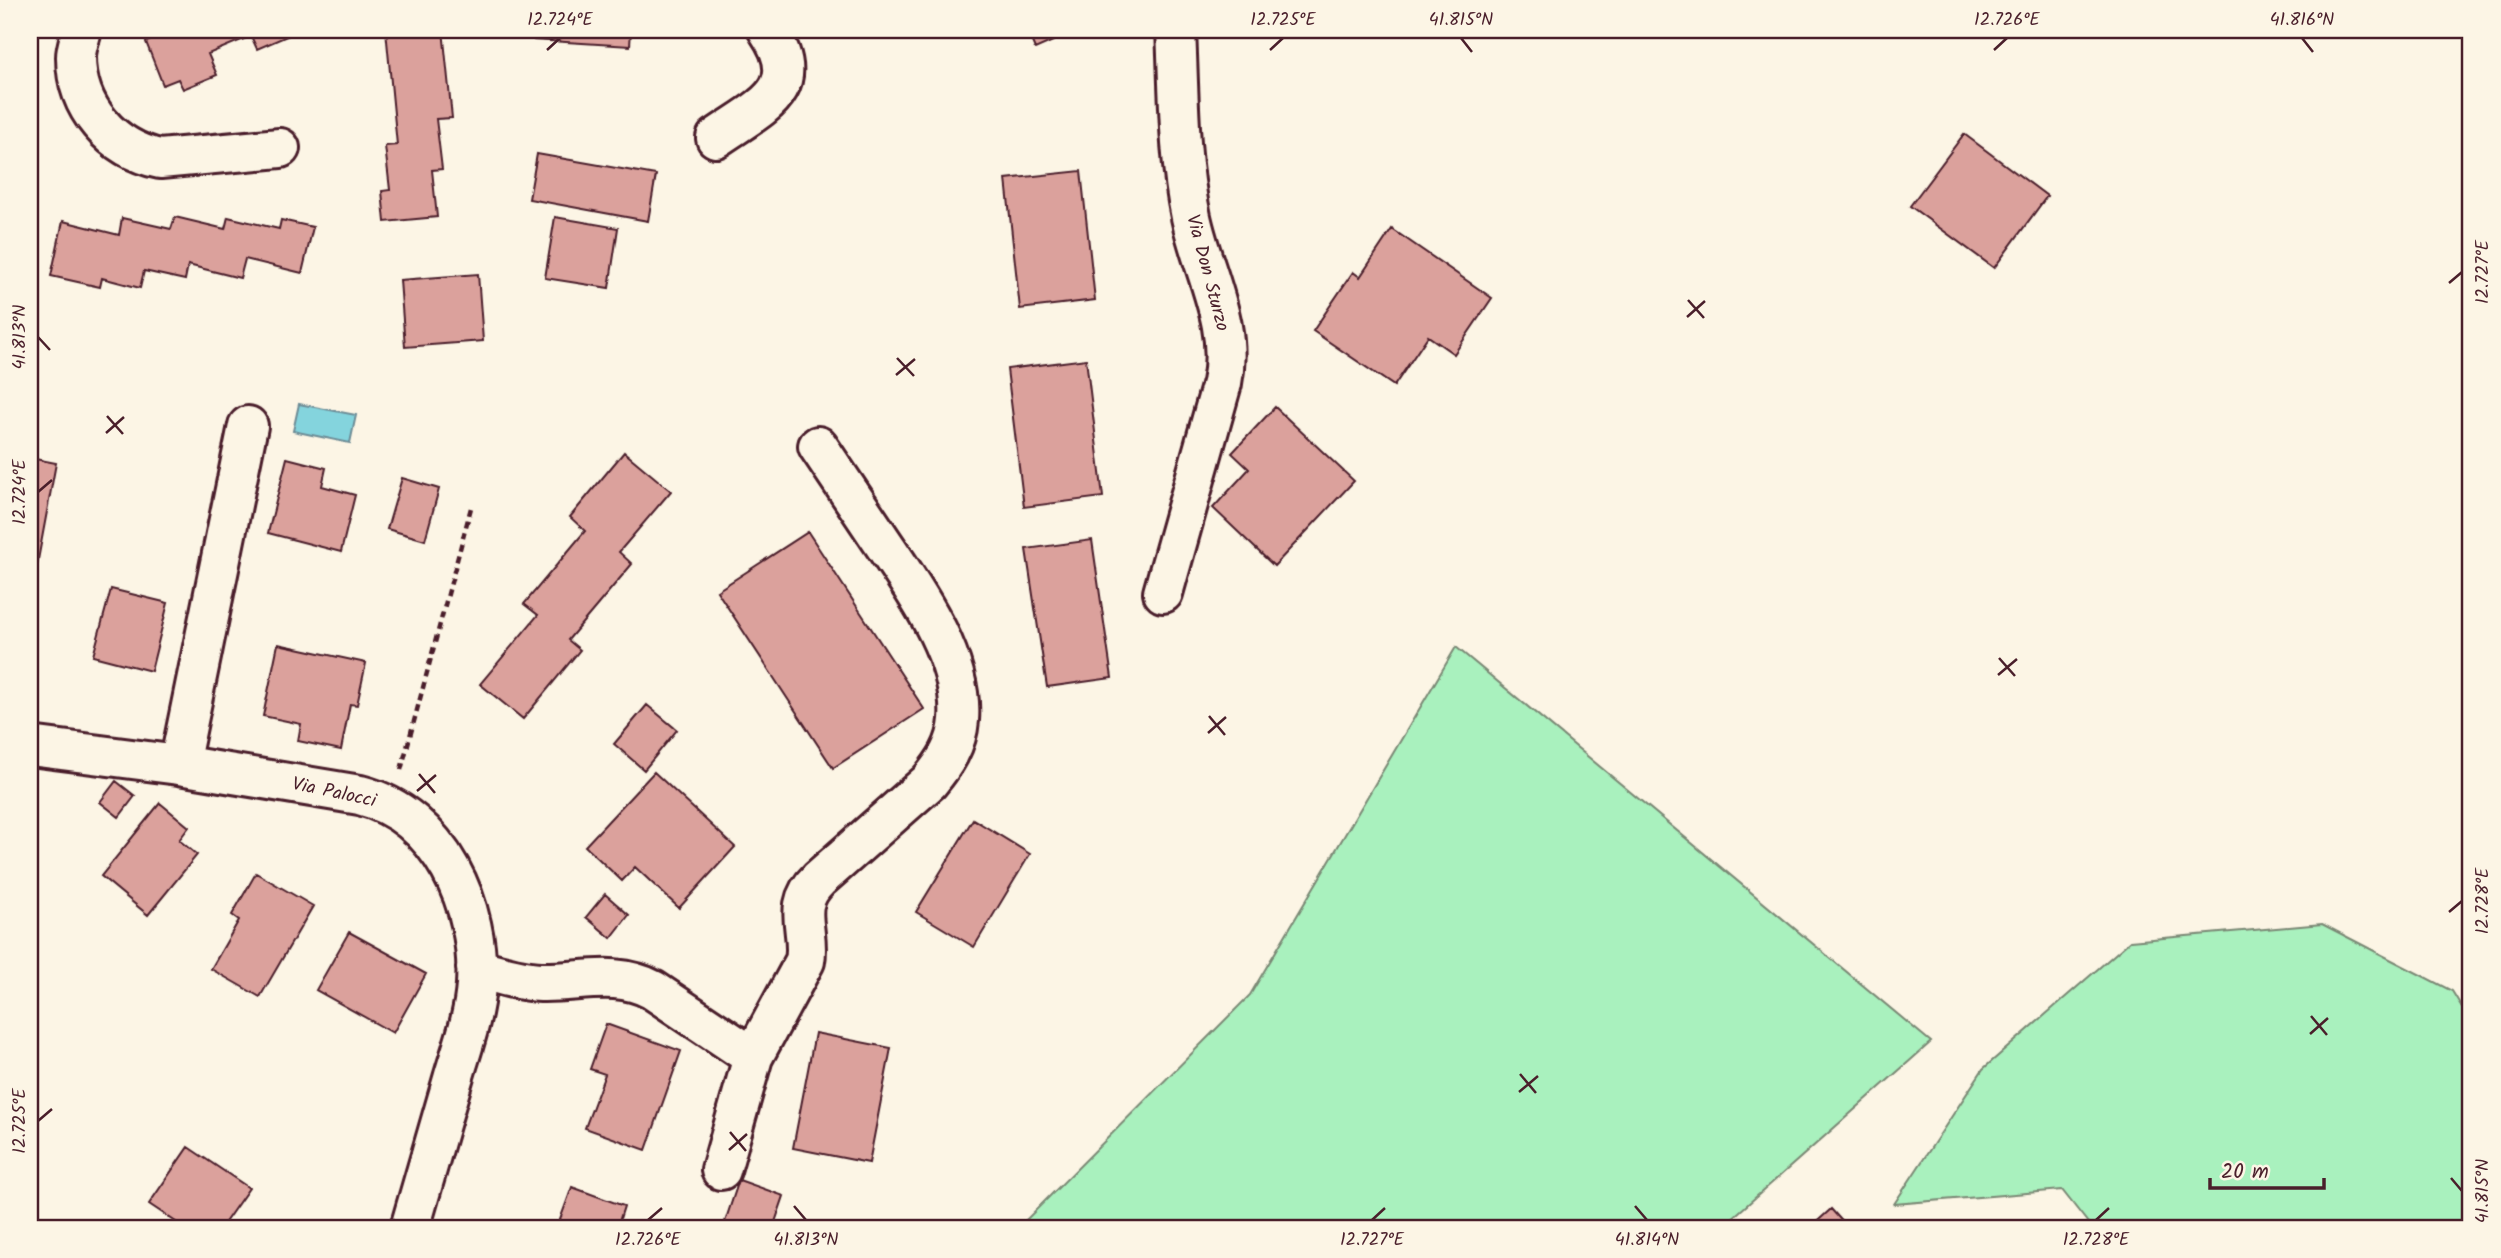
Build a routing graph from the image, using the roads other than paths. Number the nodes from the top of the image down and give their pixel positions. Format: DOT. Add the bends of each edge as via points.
graph roads {
  1 [pos="82,30"];
  2 [pos="768,30"];
  3 [pos="1176,30"];
  4 [pos="716,138"];
  5 [pos="280,148"];
  6 [pos="248,426"];
  7 [pos="818,446"];
  8 [pos="1163,593"];
  9 [pos="30,746"];
  10 [pos="179,765"];
  11 [pos="476,968"];
  12 [pos="753,1057"];
  13 [pos="721,1170"];
  14 [pos="410,1228"];
  1 -- 5 [label="street" via="76,55 82,91 114,140 128,149 160,159"];
  2 -- 4 [label="street" via="782,57 781,88"];
  3 -- 8 [label="street, Via Don Sturzo" via="1190,215 1220,315 1226,357"];
  6 -- 10 [label="street"];
  7 -- 12 [label="street" via="926,609 949,660 959,719 954,745 943,766 808,892 802,918 805,961"];
  9 -- 10 [label="street, Via Palocci"];
  10 -- 11 [label="street, Via Palocci" via="350,793 401,812 427,835 447,862 468,914"];
  11 -- 12 [label="street" via="540,982 611,978 636,982"];
  11 -- 14 [label="street, Via Palocci" via="471,1016"];
  12 -- 13 [label="street"];
}
